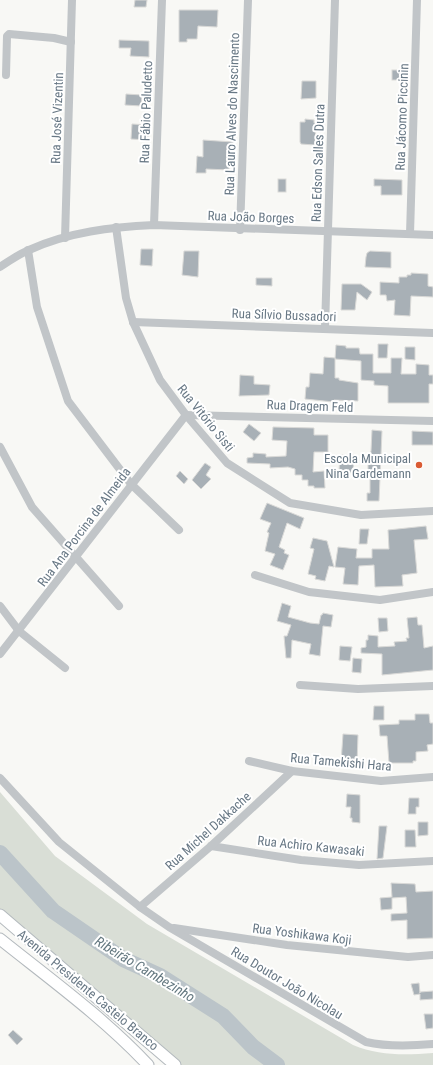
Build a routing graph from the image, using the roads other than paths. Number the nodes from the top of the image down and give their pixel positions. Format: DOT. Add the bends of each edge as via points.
graph roads {
  1 [pos="72,0"];
  2 [pos="162,0"];
  3 [pos="248,0"];
  4 [pos="335,0"];
  5 [pos="417,0"];
  6 [pos="71,42"];
  7 [pos="6,75"];
  8 [pos="154,225"];
  9 [pos="116,227"];
  10 [pos="240,230"];
  11 [pos="328,232"];
  12 [pos="410,234"];
  13 [pos="433,235"];
  14 [pos="65,238"];
  15 [pos="28,250"];
  16 [pos="0,267"];
  17 [pos="133,322"];
  18 [pos="325,328"];
  19 [pos="433,333"];
  20 [pos="186,415"];
  21 [pos="433,421"];
  22 [pos="0,447"];
  23 [pos="131,484"];
  24 [pos="433,510"];
  25 [pos="179,530"];
  26 [pos="76,558"];
  27 [pos="255,576"];
  28 [pos="433,592"];
  29 [pos="0,606"];
  30 [pos="119,606"];
  31 [pos="19,630"];
  32 [pos="0,654"];
  33 [pos="65,668"];
  34 [pos="300,685"];
  35 [pos="433,686"];
  36 [pos="249,761"];
  37 [pos="292,771"];
  38 [pos="433,777"];
  39 [pos="0,778"];
  40 [pos="211,846"];
  41 [pos="433,861"];
  42 [pos="140,907"];
  43 [pos="0,915"];
  44 [pos="169,927"];
  45 [pos="0,939"];
  46 [pos="433,954"];
  47 [pos="433,1044"];
  48 [pos="148,1065"];
  49 [pos="175,1065"];
  1 -- 6 [label="street, Rua José Vizentin"];
  2 -- 8 [label="street, Rua Fábio Paludetto"];
  3 -- 10 [label="street, Rua Lauro Alves do Nascimento"];
  4 -- 11 [label="street, Rua Edson Salles Dutra"];
  5 -- 12 [label="street, Rua Jácomo Piccinin"];
  6 -- 7 [label="street" via="9,34"];
  6 -- 14 [label="street, Rua José Vizentin"];
  8 -- 9 [label="street, Rua João Borges"];
  8 -- 10 [label="street, Rua João Borges"];
  9 -- 14 [label="street, Rua João Borges"];
  9 -- 17 [label="street, Rua Vitório Sisti" via="126,298"];
  10 -- 11 [label="street, Rua João Borges"];
  11 -- 12 [label="street, Rua João Borges"];
  11 -- 18 [label="street, Rua Edson Salles Dutra"];
  12 -- 13 [label="street, Rua João Borges"];
  14 -- 15 [label="street, Rua João Borges"];
  15 -- 16 [label="street, Rua João Borges"];
  15 -- 23 [label="street" via="37,308 68,401"];
  17 -- 18 [label="street, Rua Sílvio Bussadori"];
  17 -- 20 [label="street, Rua Vitório Sisti" via="160,380"];
  18 -- 19 [label="street, Rua Sílvio Bussadori"];
  20 -- 21 [label="street, Rua Dragem Feld"];
  20 -- 23 [label="street, Rua Ana Porcina de Almeida"];
  20 -- 24 [label="street, Rua Vitório Sisti" via="226,463 290,503 361,515"];
  22 -- 26 [label="street" via="32,507"];
  23 -- 25 [label="street"];
  23 -- 26 [label="street, Rua Ana Porcina de Almeida"];
  26 -- 30 [label="street"];
  26 -- 31 [label="street, Rua Ana Porcina de Almeida"];
  27 -- 28 [label="street" via="309,592 380,600"];
  29 -- 31 [label="street"];
  31 -- 32 [label="street, Rua Ana Porcina de Almeida"];
  31 -- 33 [label="street"];
  34 -- 35 [label="street" via="358,689"];
  36 -- 37 [label="street, Rua Tamekishi Hara"];
  37 -- 38 [label="street, Rua Tamekishi Hara" via="381,781"];
  37 -- 40 [label="street, Rua Michel Dakkache"];
  39 -- 42 [label="street, Rua Doutor João Nicolau" via="59,842"];
  40 -- 41 [label="street, Rua Achiro Kawasaki" via="301,860 359,865"];
  40 -- 42 [label="street, Rua Michel Dakkache"];
  42 -- 44 [label="street, Rua Doutor João Nicolau"];
  43 -- 49 [label="main road, Avenida Presidente Castelo Branco"];
  44 -- 46 [label="street, Rua Yoshikawa Koji" via="286,946 408,957"];
  44 -- 47 [label="street, Rua Doutor João Nicolau" via="366,1042 399,1046"];
  45 -- 48 [label="main road, Avenida Presidente Castelo Branco" via="132,1047"];
}
